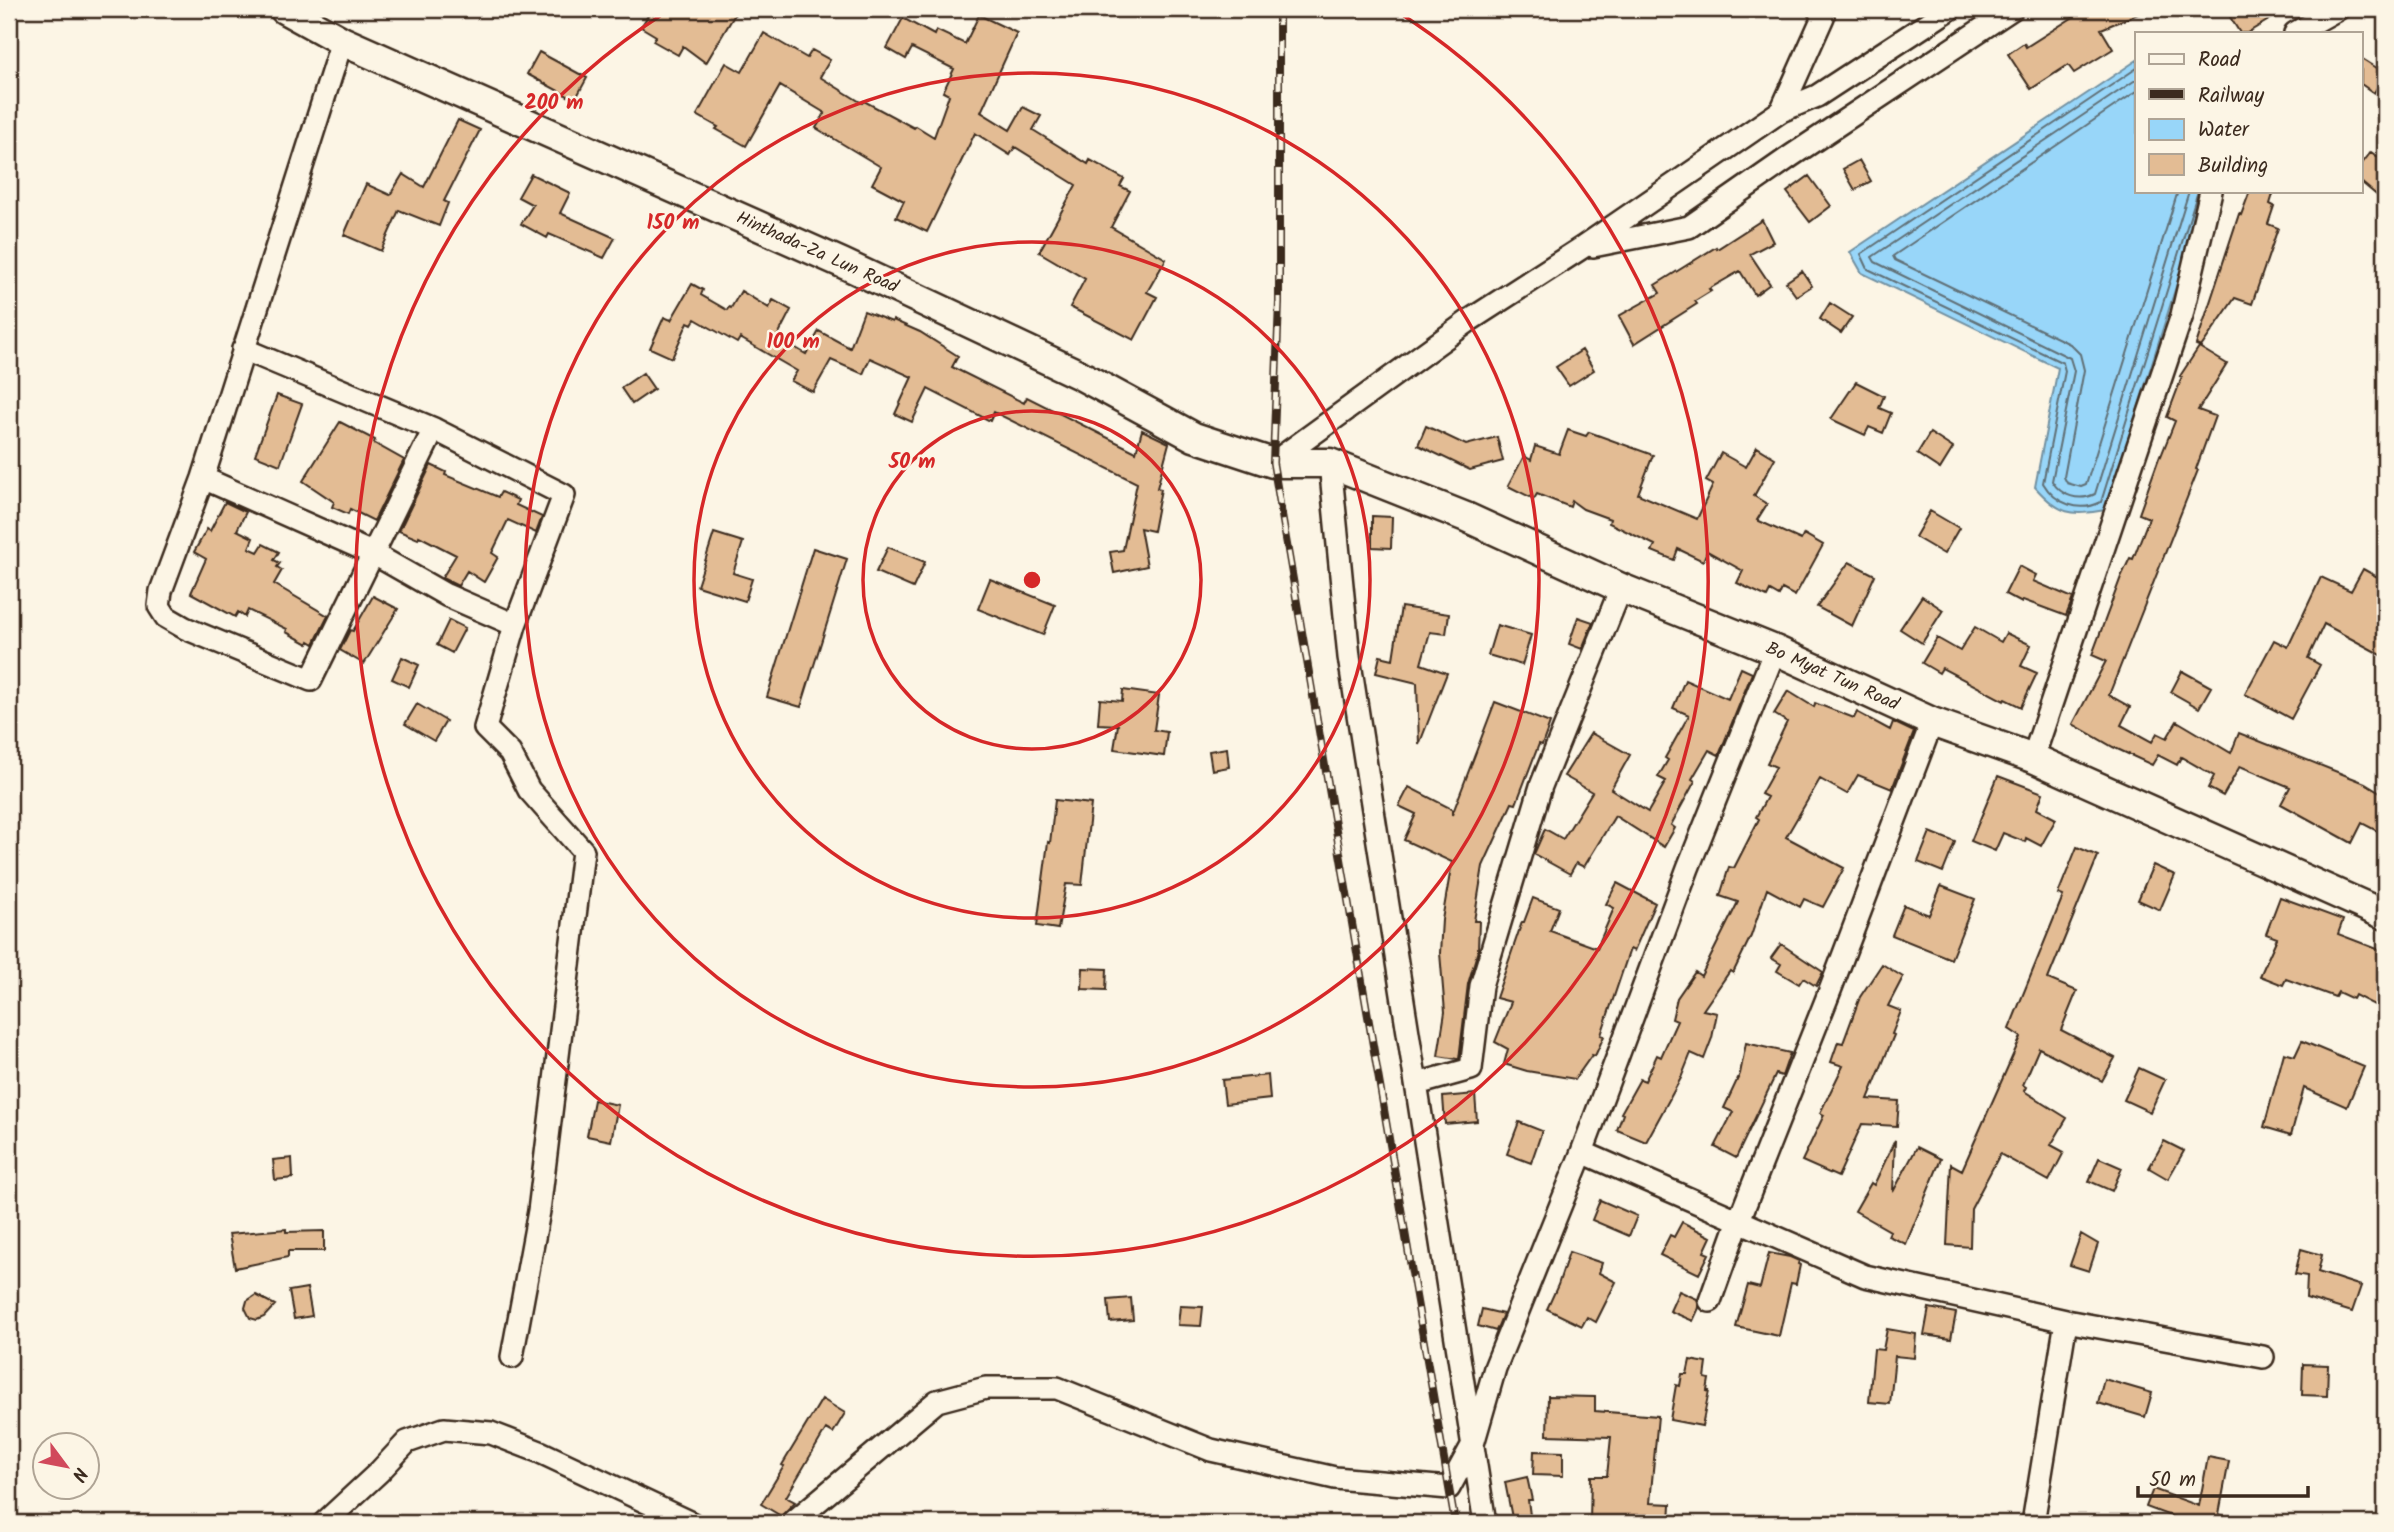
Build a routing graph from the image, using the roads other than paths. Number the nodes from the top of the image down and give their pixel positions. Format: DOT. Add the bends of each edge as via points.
graph roads {
  1 [pos="284,9"];
  2 [pos="1818,9"];
  3 [pos="1950,9"];
  4 [pos="2012,9"];
  5 [pos="2338,9"];
  6 [pos="2297,32"];
  7 [pos="342,41"];
  8 [pos="1781,111"];
  9 [pos="2211,192"];
  10 [pos="1583,247"];
  11 [pos="243,349"];
  12 [pos="433,429"];
  13 [pos="1273,463"];
  14 [pos="1330,463"];
  15 [pos="204,478"];
  16 [pos="374,554"];
  17 [pos="1621,588"];
  18 [pos="514,625"];
  19 [pos="1775,650"];
  20 [pos="1932,722"];
  21 [pos="2033,758"];
  22 [pos="2385,915"];
  23 [pos="1417,1084"];
  24 [pos="1582,1152"];
  25 [pos="1739,1220"];
  26 [pos="1710,1301"];
  27 [pos="2066,1321"];
  28 [pos="512,1357"];
  29 [pos="2263,1357"];
  30 [pos="1473,1444"];
  31 [pos="324,1523"];
  32 [pos="691,1523"];
  33 [pos="792,1523"];
  34 [pos="1485,1523"];
  35 [pos="2033,1523"];
  1 -- 7 [label="main road, Hinthada-Za Lun Road"];
  2 -- 8 [label="street" via="1823,17"];
  3 -- 8 [label="street" via="1816,96"];
  4 -- 10 [label="street" via="1689,228"];
  5 -- 6 [label="street"];
  7 -- 11 [label="street"];
  7 -- 13 [label="main road, Hinthada-Za Lun Road" via="842,263 1078,374 1194,437"];
  8 -- 10 [label="street"];
  9 -- 21 [label="street" via="2182,315"];
  10 -- 13 [label="street" via="1470,320"];
  11 -- 12 [label="street"];
  11 -- 15 [label="street"];
  12 -- 16 [label="street"];
  12 -- 18 [label="street" via="564,495"];
  13 -- 14 [label="main road, Bo Myat Tun Road"];
  14 -- 17 [label="main road, Bo Myat Tun Road" via="1466,517"];
  14 -- 23 [label="street" via="1349,657"];
  15 -- 16 [label="street"];
  15 -- 16 [label="street" via="159,606 166,617 185,628 311,680"];
  16 -- 18 [label="street" via="446,595"];
  17 -- 19 [label="main road, Bo Myat Tun Road"];
  17 -- 23 [label="street" via="1541,786 1481,986 1471,1069"];
  18 -- 28 [label="street" via="485,727 510,753 529,790 583,850 539,1211"];
  19 -- 20 [label="main road, Bo Myat Tun Road"];
  19 -- 24 [label="street"];
  20 -- 21 [label="main road, Bo Myat Tun Road"];
  20 -- 25 [label="street"];
  21 -- 22 [label="main road, Bo Myat Tun Road"];
  23 -- 30 [label="street"];
  24 -- 25 [label="street"];
  24 -- 30 [label="street" via="1495,1368"];
  25 -- 26 [label="street"];
  25 -- 27 [label="street" via="1866,1276"];
  27 -- 29 [label="street"];
  27 -- 35 [label="street"];
  30 -- 33 [label="street" via="1449,1488 1335,1478 1211,1450 1057,1388 986,1388 936,1401"];
  30 -- 34 [label="street"];
  31 -- 32 [label="street" via="407,1442 444,1429 491,1433"];
}
